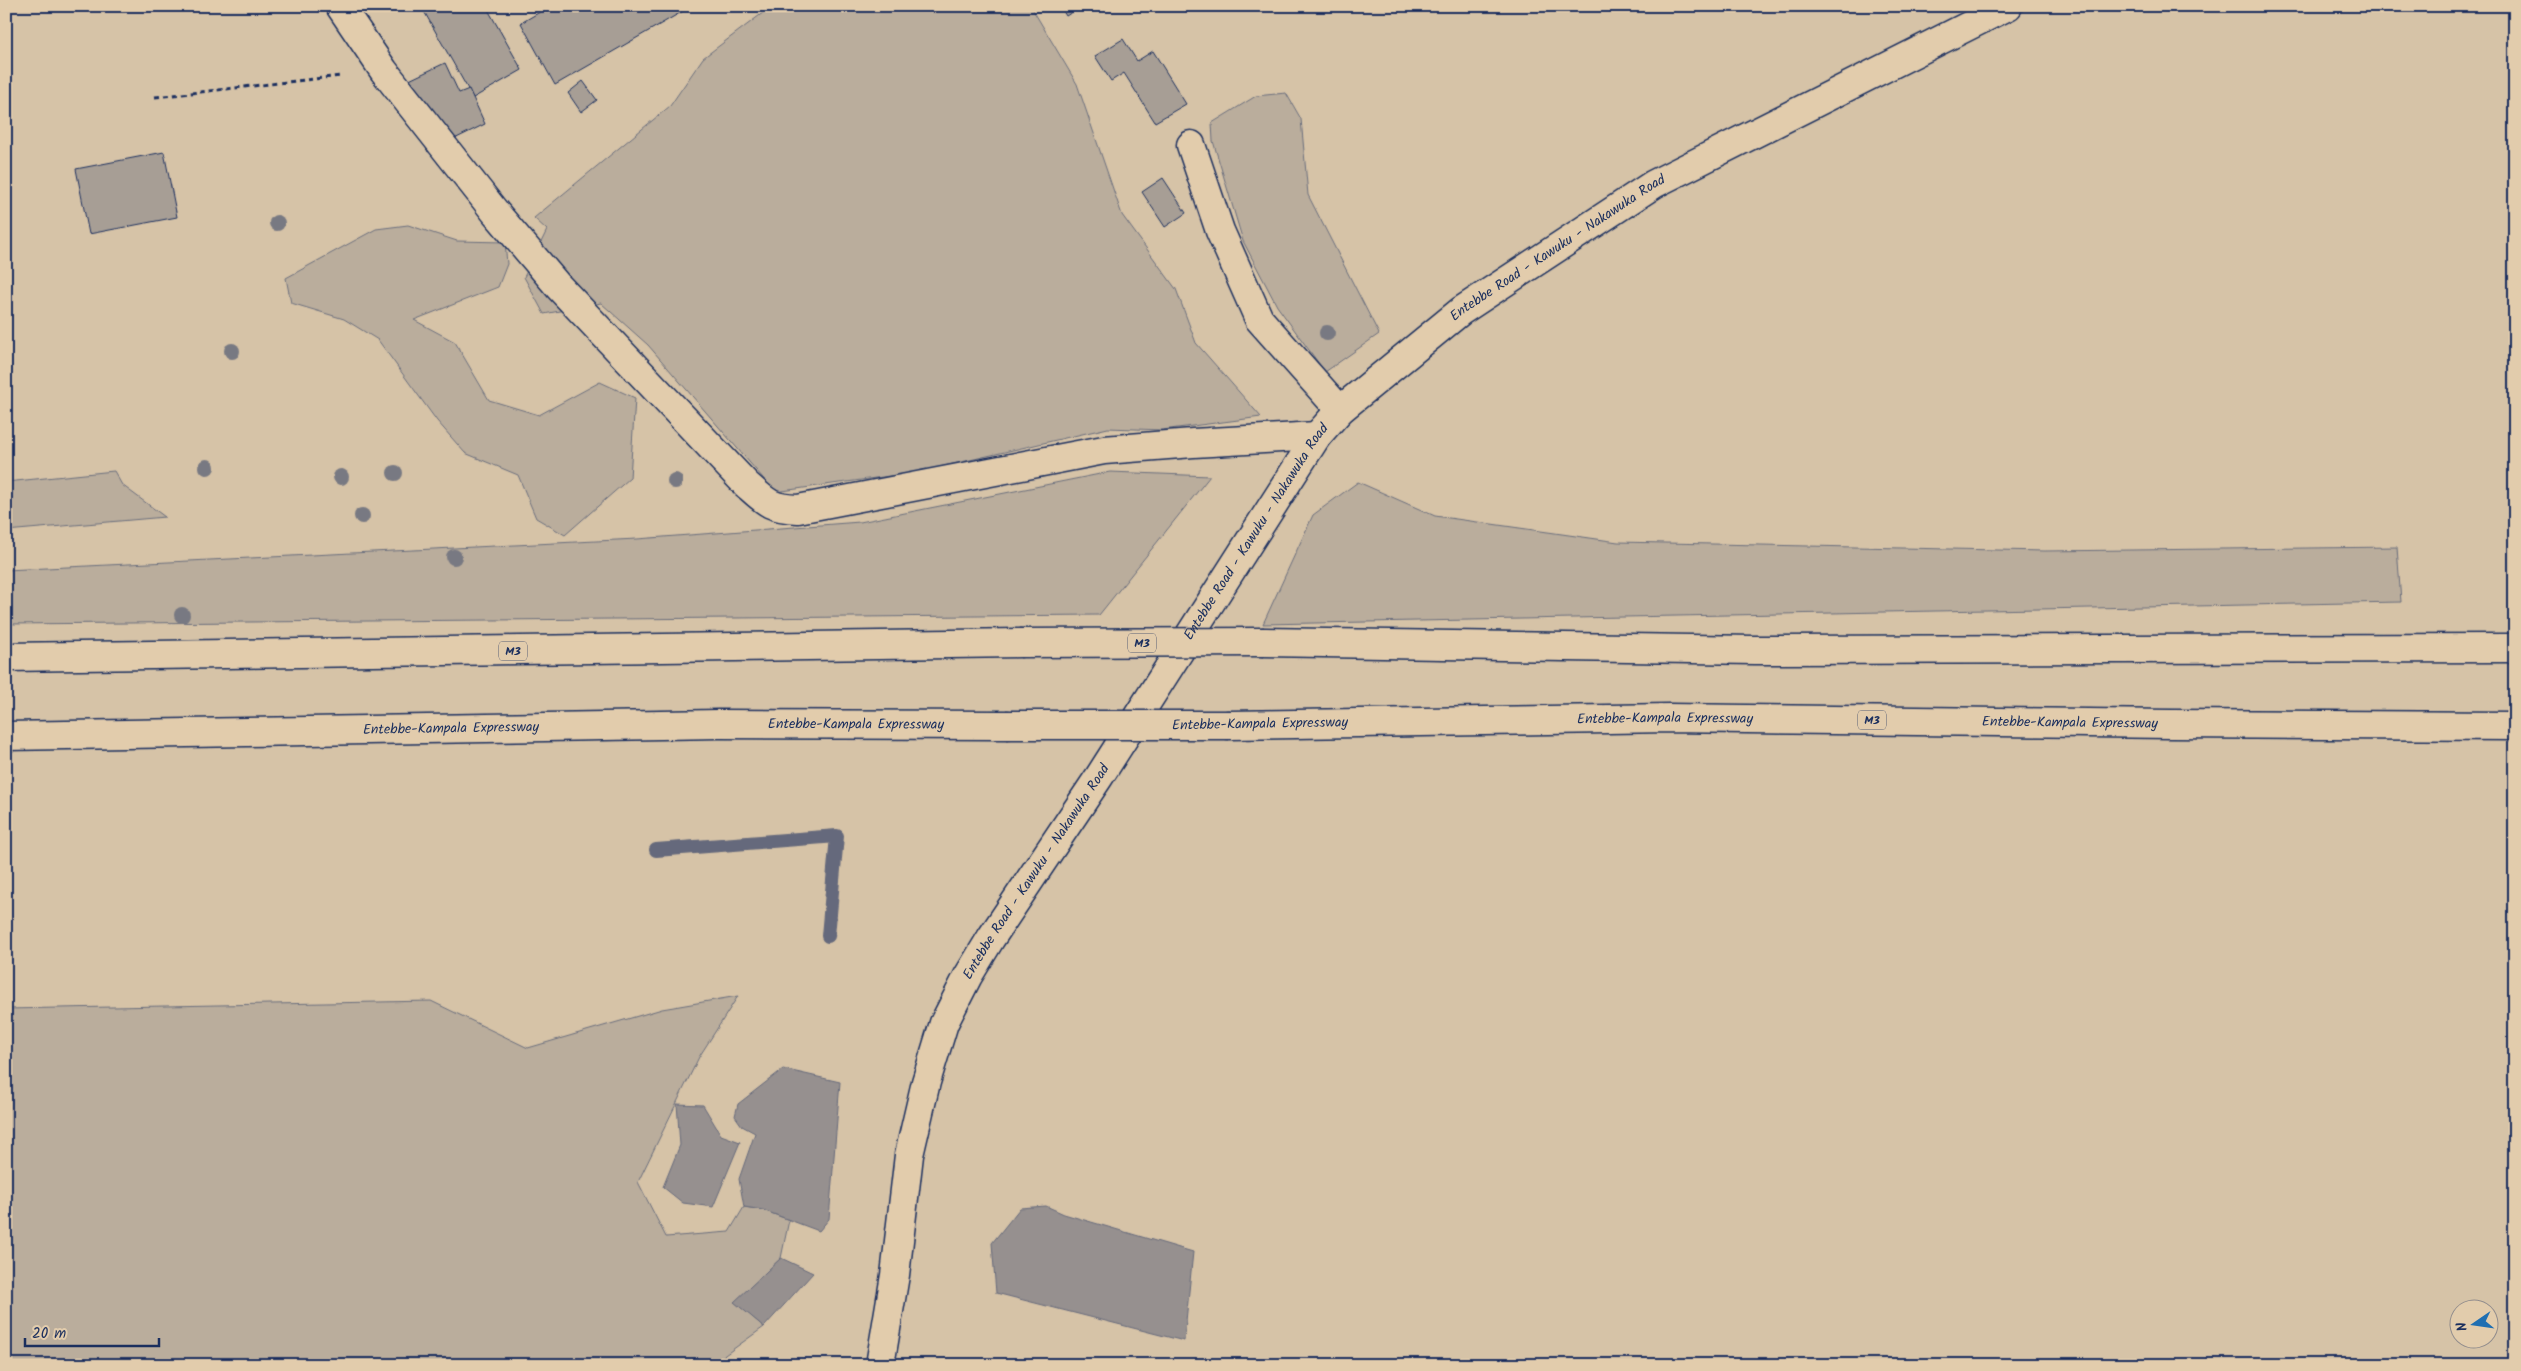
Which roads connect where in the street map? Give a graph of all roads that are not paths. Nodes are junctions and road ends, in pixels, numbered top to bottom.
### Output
1 (340, 6) edge
2 (2008, 6) edge
3 (1191, 145) dead end
4 (1340, 410) junction
5 (1317, 436) junction
6 (2515, 648) edge
7 (6, 657) edge
8 (2515, 726) edge
9 (6, 736) edge
10 (880, 1365) edge

1 - 5 main road
2 - 4 main road, Entebbe Road - Kawuku - Nakawuka Road
3 - 4 main road
4 - 5 main road, Entebbe Road - Kawuku - Nakawuka Road
5 - 10 main road, Entebbe Road - Kawuku - Nakawuka Road
6 - 7 main road, M3, bridge
8 - 9 main road, Entebbe-Kampala Expressway / M3, bridge

